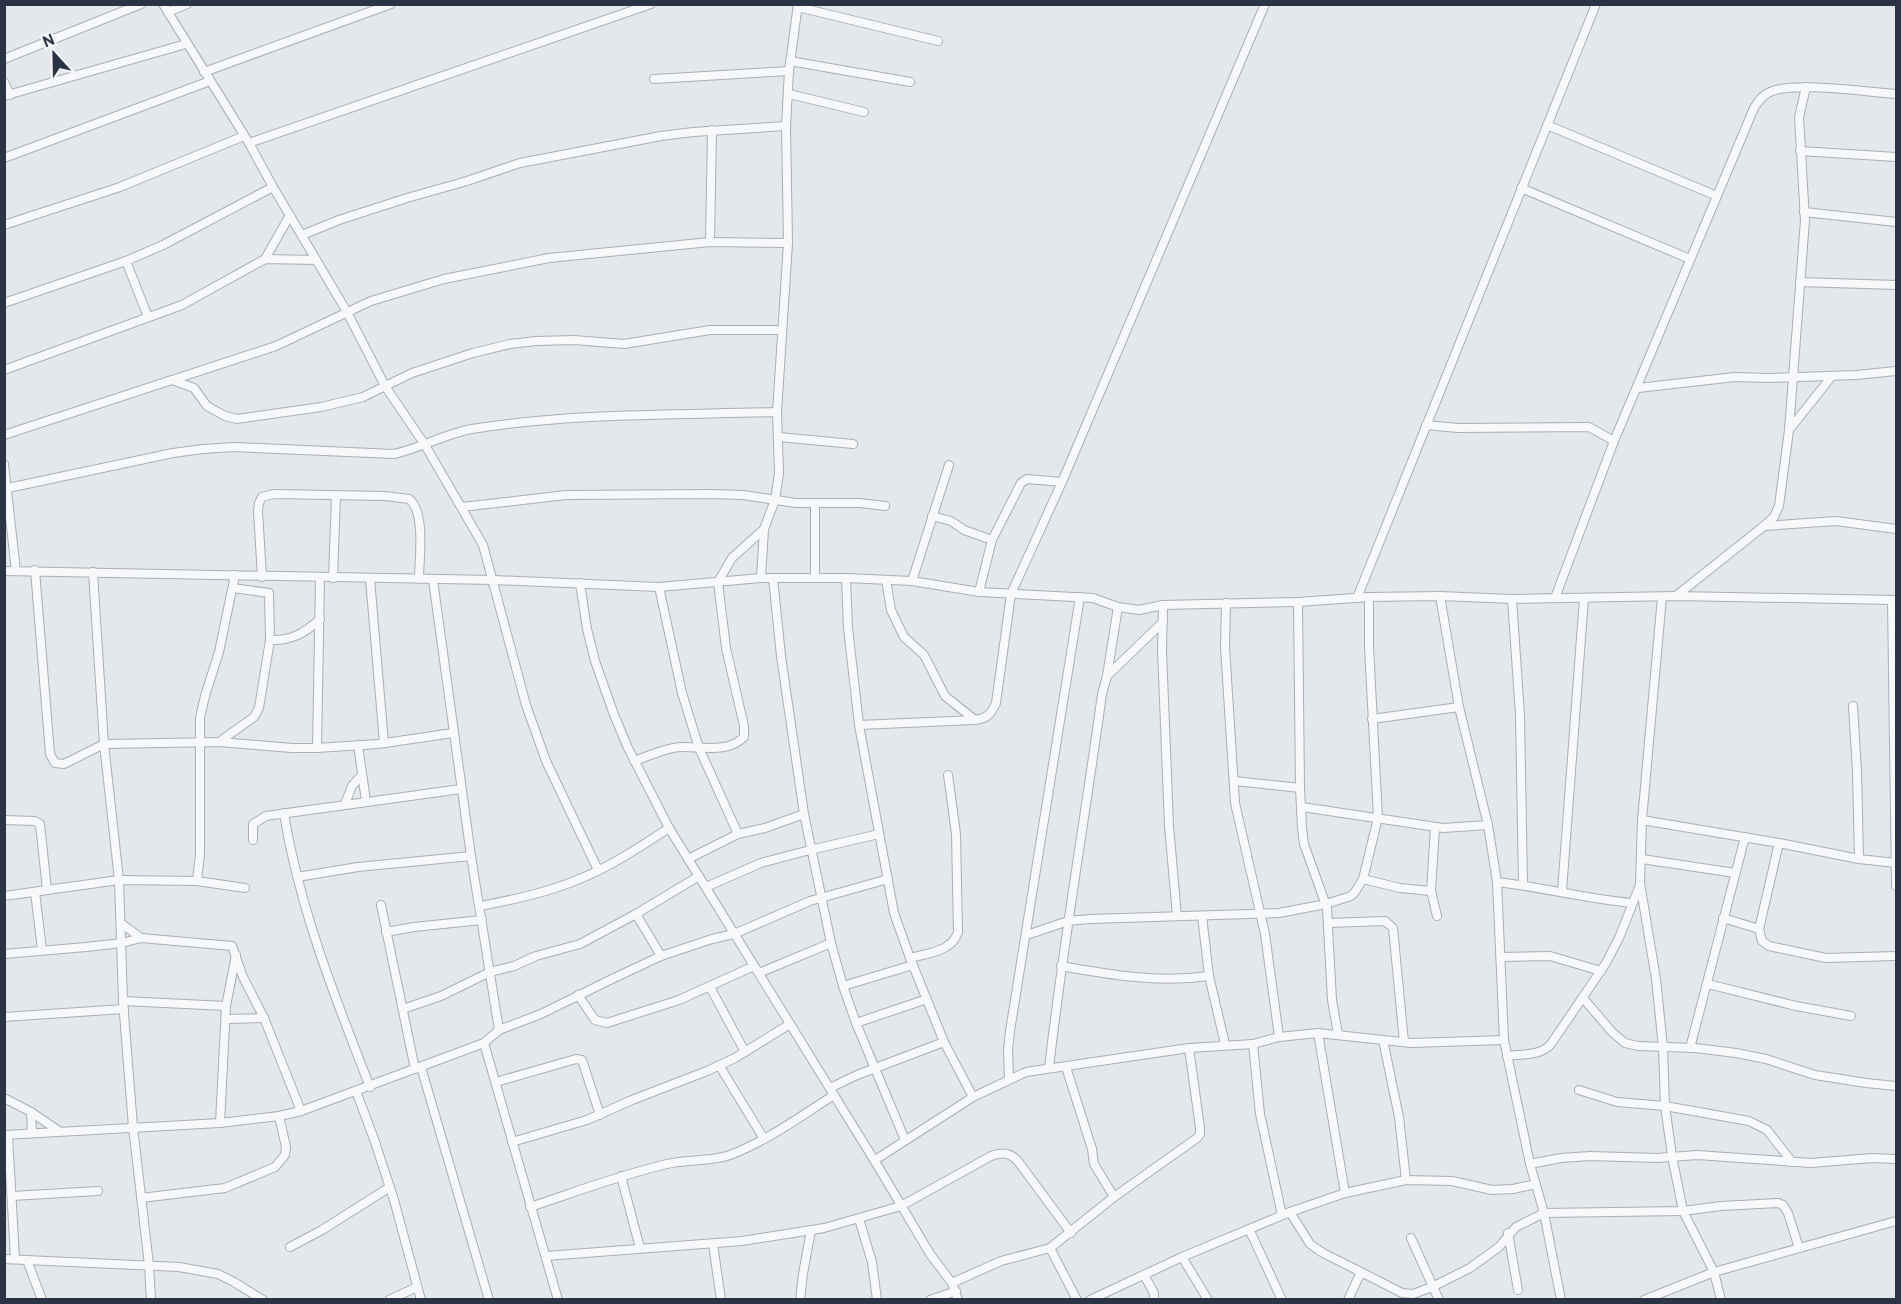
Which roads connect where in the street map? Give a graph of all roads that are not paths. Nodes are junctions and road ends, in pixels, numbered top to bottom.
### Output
1 (141, 4) edge
2 (187, 4) edge
3 (391, 4) edge
4 (651, 4) edge
5 (1265, 4) edge
6 (1596, 4) edge
7 (798, 6) edge
8 (165, 8) edge
9 (938, 41) dead end
10 (186, 44) junction
11 (4, 59) edge
12 (790, 61) junction
13 (789, 71) junction
14 (204, 72) junction
15 (654, 79) dead end
16 (210, 81) junction
17 (4, 82) edge
18 (910, 82) dead end
19 (1806, 87) junction
20 (789, 94) junction
21 (1896, 94) edge
22 (7, 96) edge
23 (864, 112) dead end
24 (1547, 124) junction
25 (786, 126) junction
26 (712, 130) junction
27 (247, 139) junction
28 (1800, 151) junction
29 (1896, 157) edge
30 (4, 158) edge
31 (273, 187) junction
32 (1521, 188) junction
33 (1717, 196) junction
34 (1804, 212) junction
35 (290, 215) junction
36 (1896, 222) edge
37 (4, 225) edge
38 (302, 235) junction
39 (710, 242) junction
40 (788, 243) junction
41 (265, 259) junction
42 (1690, 259) junction
43 (316, 260) junction
44 (126, 261) junction
45 (1800, 282) junction
46 (1896, 285) edge
47 (4, 303) edge
48 (347, 312) junction
49 (148, 317) junction
50 (782, 330) junction
51 (4, 370) edge
52 (1896, 371) edge
53 (1832, 376) junction
54 (1792, 377) junction
55 (170, 380) junction
56 (385, 386) junction
57 (1638, 388) junction
58 (777, 412) junction
59 (1426, 425) junction
60 (1789, 430) junction
61 (4, 435) edge
62 (779, 437) junction
63 (1614, 441) junction
64 (853, 444) dead end
65 (425, 445) junction
66 (4, 464) edge
67 (949, 465) dead end
68 (1062, 482) junction
69 (8, 488) junction
70 (336, 496) junction
71 (775, 500) junction
72 (815, 502) junction
73 (885, 506) dead end
74 (462, 507) junction
75 (932, 516) junction
76 (1764, 526) junction
77 (764, 529) junction
78 (1896, 529) edge
79 (992, 540) junction
80 (35, 570) junction
81 (4, 571) edge
82 (16, 571) junction
83 (93, 572) junction
84 (235, 575) junction
85 (262, 577) junction
86 (320, 578) junction
87 (333, 578) junction
88 (761, 578) junction
89 (773, 578) junction
90 (815, 578) junction
91 (846, 578) junction
92 (370, 579) junction
93 (419, 579) junction
94 (433, 580) junction
95 (494, 580) junction
96 (886, 580) junction
97 (912, 581) junction
98 (718, 582) junction
99 (580, 583) junction
100 (659, 587) junction
101 (233, 588) junction
102 (979, 592) junction
103 (1011, 594) junction
104 (1440, 596) junction
105 (1676, 596) junction
106 (1080, 597) junction
107 (1370, 597) junction
108 (1662, 597) junction
109 (1357, 598) junction
110 (1555, 598) junction
111 (1584, 598) junction
112 (1512, 599) junction
113 (1894, 600) edge
114 (1298, 602) junction
115 (1226, 603) junction
116 (1163, 605) junction
117 (1118, 607) junction
118 (320, 619) junction
119 (1163, 622) junction
120 (270, 640) junction
121 (1107, 676) junction
122 (1853, 706) dead end
123 (1459, 707) junction
124 (1372, 719) junction
125 (975, 720) junction
126 (859, 725) junction
127 (453, 733) junction
128 (219, 741) junction
129 (200, 742) junction
130 (384, 743) junction
131 (104, 744) junction
132 (358, 745) junction
133 (317, 748) junction
134 (699, 748) junction
135 (634, 760) junction
136 (948, 775) dead end
137 (361, 776) junction
138 (1235, 781) junction
139 (1300, 788) junction
140 (461, 789) junction
141 (366, 801) junction
142 (345, 804) junction
143 (1302, 807) junction
144 (284, 813) junction
145 (804, 814) junction
146 (1378, 818) junction
147 (4, 820) edge
148 (1642, 820) junction
149 (1488, 825) junction
150 (1435, 827) junction
151 (669, 828) junction
152 (738, 834) junction
153 (879, 834) junction
154 (1745, 837) junction
155 (253, 840) dead end
156 (1779, 843) junction
157 (810, 850) junction
158 (471, 856) junction
159 (688, 859) junction
160 (1642, 859) junction
161 (1859, 859) junction
162 (1896, 863) edge
163 (598, 870) junction
164 (1735, 873) junction
165 (699, 876) junction
166 (297, 877) junction
167 (888, 879) junction
168 (1363, 879) junction
169 (119, 880) junction
170 (197, 881) junction
171 (1497, 882) junction
172 (1640, 883) junction
173 (1522, 884) junction
174 (1896, 886) edge
175 (706, 887) junction
176 (245, 888) dead end
177 (47, 891) junction
178 (1431, 891) junction
179 (1562, 891) junction
180 (36, 892) junction
181 (4, 896) edge
182 (822, 897) junction
183 (1632, 903) junction
184 (1326, 904) junction
185 (381, 905) dead end
186 (480, 906) junction
187 (636, 914) junction
188 (1261, 914) junction
189 (1177, 916) junction
190 (1202, 916) junction
191 (1437, 916) dead end
192 (1723, 918) junction
193 (482, 920) junction
194 (1068, 921) junction
195 (1329, 923) junction
196 (122, 924) junction
197 (1759, 929) junction
198 (386, 932) junction
199 (734, 934) junction
200 (1027, 935) junction
201 (141, 938) junction
202 (122, 943) junction
203 (831, 943) junction
204 (42, 950) junction
205 (4, 954) edge
206 (236, 955) junction
207 (661, 956) junction
208 (1896, 956) edge
209 (1501, 957) junction
210 (911, 961) junction
211 (754, 966) junction
212 (1061, 966) junction
213 (1601, 971) junction
214 (490, 972) junction
215 (759, 973) junction
216 (1209, 976) junction
217 (1708, 984) junction
218 (843, 986) junction
219 (710, 987) junction
220 (578, 995) junction
221 (1584, 998) junction
222 (927, 999) junction
223 (123, 1005) junction
224 (226, 1006) junction
225 (403, 1009) junction
226 (1851, 1016) dead end
227 (4, 1017) edge
228 (264, 1018) junction
229 (226, 1019) junction
230 (856, 1023) junction
231 (790, 1024) junction
232 (499, 1030) junction
233 (1318, 1033) junction
234 (1338, 1034) junction
235 (1279, 1037) junction
236 (1504, 1040) junction
237 (1383, 1041) junction
238 (944, 1042) junction
239 (1404, 1042) junction
240 (484, 1043) junction
241 (1224, 1044) junction
242 (1253, 1044) junction
243 (1663, 1047) junction
244 (1189, 1048) junction
245 (1690, 1048) junction
246 (745, 1052) junction
247 (1507, 1056) junction
248 (719, 1065) junction
249 (1066, 1067) junction
250 (418, 1068) junction
251 (1049, 1068) junction
252 (874, 1069) junction
253 (1009, 1078) junction
254 (496, 1082) junction
255 (1896, 1086) edge
256 (370, 1087) junction
257 (1579, 1090) dead end
258 (356, 1091) junction
259 (832, 1091) junction
260 (973, 1097) junction
261 (4, 1098) edge
262 (1665, 1106) junction
263 (301, 1111) junction
264 (31, 1112) junction
265 (600, 1115) junction
266 (279, 1116) junction
267 (220, 1123) junction
268 (133, 1127) junction
269 (59, 1131) junction
270 (32, 1133) junction
271 (6, 1135) edge
272 (764, 1139) junction
273 (905, 1140) junction
274 (512, 1143) junction
275 (1672, 1156) junction
276 (1896, 1159) edge
277 (874, 1160) junction
278 (1792, 1162) junction
279 (1530, 1164) junction
280 (621, 1176) junction
281 (1406, 1180) junction
282 (1536, 1184) junction
283 (390, 1187) junction
284 (98, 1191) dead end
285 (1345, 1193) junction
286 (12, 1196) junction
287 (1114, 1197) junction
288 (141, 1198) junction
289 (901, 1206) junction
290 (530, 1207) junction
291 (1683, 1211) junction
292 (1286, 1213) junction
293 (1544, 1213) junction
294 (859, 1219) junction
295 (1896, 1221) edge
296 (1249, 1229) junction
297 (811, 1230) junction
298 (1071, 1233) junction
299 (1508, 1233) junction
300 (1411, 1238) dead end
301 (713, 1244) junction
302 (290, 1247) dead end
303 (640, 1248) junction
304 (1050, 1248) junction
305 (1798, 1248) junction
306 (546, 1256) junction
307 (1182, 1257) junction
308 (4, 1259) edge
309 (15, 1259) junction
310 (27, 1260) junction
311 (150, 1265) junction
312 (1361, 1272) junction
313 (1714, 1272) junction
314 (1144, 1275) junction
315 (952, 1283) junction
316 (417, 1287) junction
317 (1432, 1287) junction
318 (1518, 1290) dead end
319 (957, 1295) edge
320 (249, 1296) edge
321 (42, 1299) edge
322 (151, 1299) edge
323 (262, 1299) edge
324 (389, 1299) edge
325 (421, 1299) edge
326 (489, 1299) edge
327 (558, 1299) edge
328 (721, 1299) edge
329 (800, 1299) edge
330 (877, 1299) edge
331 (930, 1299) edge
332 (1077, 1299) edge
333 (1092, 1299) edge
334 (1154, 1299) edge
335 (1208, 1299) edge
336 (1281, 1299) edge
337 (1348, 1299) edge
338 (1438, 1299) edge
339 (1561, 1299) edge
340 (1644, 1299) edge
341 (1721, 1299) edge

1 - 11 street
2 - 8 street
3 - 14 street
4 - 27 street
5 - 68 street
6 - 24 street
7 - 9 street
7 - 12 street
8 - 10 street
10 - 14 street
10 - 22 street
12 - 13 street
12 - 18 street
13 - 15 street
13 - 20 street
14 - 16 street
16 - 27 street
16 - 30 street
17 - 22 street
19 - 21 street
19 - 28 street
19 - 33 street
20 - 23 street
20 - 25 street
24 - 32 street
24 - 33 street
25 - 26 street
25 - 40 street
26 - 38 street
26 - 39 street
27 - 31 street
27 - 37 street
28 - 29 street
28 - 34 street
31 - 35 street
31 - 44 street
32 - 42 street
32 - 59 street
33 - 42 street
34 - 36 street
34 - 45 street
35 - 38 street
35 - 41 street
38 - 43 street
39 - 40 street
39 - 48 street
40 - 50 street
41 - 43 street
41 - 49 street
42 - 57 street
43 - 48 street
44 - 47 street
44 - 49 street
45 - 46 street
45 - 54 street
48 - 55 street
48 - 56 street
49 - 51 street
50 - 56 street
50 - 58 street
52 - 53 street
53 - 54 street
53 - 60 street
54 - 57 street
54 - 60 street
55 - 56 street
55 - 61 street
56 - 65 street
57 - 63 street
58 - 62 street
58 - 65 street
59 - 63 street
59 - 109 street
60 - 76 street
62 - 64 street
62 - 71 street
63 - 110 street
65 - 69 street
65 - 74 street
66 - 69 street
67 - 75 street
68 - 79 street
68 - 103 street
69 - 82 street
70 - 85 street
70 - 87 street
70 - 93 street
71 - 72 street
71 - 74 street
71 - 77 street
72 - 73 street
72 - 90 street
74 - 95 street
75 - 79 street
75 - 97 street
76 - 78 street
76 - 105 street
77 - 88 street
77 - 98 street
79 - 102 street
80 - 82 street
80 - 83 street
80 - 131 street
81 - 82 street
83 - 84 street
83 - 131 street
84 - 85 street
84 - 101 street
85 - 86 street
86 - 87 street
86 - 118 street
87 - 92 street
88 - 89 street
88 - 98 street
89 - 90 street
89 - 145 street
90 - 91 street
91 - 96 street
91 - 126 street
92 - 93 street
92 - 130 street
93 - 94 street
94 - 95 street
94 - 127 street
95 - 99 street
95 - 163 street
96 - 97 street
96 - 125 street
97 - 102 street
98 - 100 street
98 - 134 street
99 - 100 street
99 - 135 street
100 - 134 street
101 - 120 street
101 - 129 street
102 - 103 street
103 - 106 street
103 - 125 street
104 - 107 street
104 - 112 street
104 - 123 street
105 - 108 street
105 - 113 street
106 - 117 street
106 - 200 street
107 - 109 street
107 - 124 street
108 - 111 street
108 - 148 street
109 - 114 street
110 - 111 street
110 - 112 street
111 - 179 street
112 - 173 street
113 - 162 street
114 - 115 street
114 - 139 street
115 - 116 street
115 - 138 street
116 - 117 street
116 - 119 street
117 - 121 street
118 - 120 street
118 - 133 street
119 - 121 street
119 - 189 street
120 - 128 street
121 - 194 street
122 - 161 street
123 - 124 street
123 - 149 street
124 - 146 street
125 - 126 street
126 - 153 street
127 - 130 street
127 - 140 street
128 - 129 street
128 - 133 street
129 - 131 street
129 - 170 street
130 - 132 street
131 - 169 street
132 - 133 street
132 - 137 street
134 - 135 street
134 - 152 street
135 - 151 street
136 - 210 street
137 - 141 street
137 - 142 street
138 - 139 street
138 - 188 street
139 - 143 street
140 - 141 street
140 - 158 street
141 - 142 street
142 - 144 street
143 - 146 street
143 - 184 street
144 - 155 street
144 - 166 street
145 - 152 street
145 - 157 street
146 - 150 street
146 - 168 street
147 - 177 street
148 - 154 street
148 - 160 street
149 - 150 street
149 - 171 street
150 - 178 street
151 - 159 street
151 - 163 street
152 - 159 street
153 - 157 street
153 - 167 street
154 - 156 street
154 - 164 street
156 - 161 street
156 - 197 street
157 - 175 street
157 - 182 street
158 - 166 street
158 - 186 street
159 - 165 street
160 - 164 street
160 - 172 street
161 - 162 street
162 - 174 street
163 - 186 street
164 - 192 street
165 - 175 street
165 - 187 street
166 - 256 street
167 - 182 street
167 - 210 street
168 - 178 street
168 - 184 street
169 - 170 street
169 - 177 street
169 - 196 street
170 - 176 street
171 - 173 street
171 - 209 street
172 - 183 street
172 - 243 street
173 - 179 street
175 - 199 street
177 - 180 street
178 - 191 street
179 - 183 street
180 - 181 street
180 - 204 street
182 - 199 street
182 - 203 street
183 - 213 street
184 - 188 street
184 - 195 street
185 - 198 street
186 - 193 street
187 - 207 street
187 - 214 street
188 - 190 street
188 - 235 street
189 - 190 street
189 - 194 street
190 - 216 street
192 - 197 street
192 - 217 street
193 - 198 street
193 - 214 street
194 - 200 street
194 - 212 street
195 - 234 street
195 - 239 street
196 - 201 street
196 - 202 street
197 - 208 street
198 - 225 street
199 - 207 street
199 - 211 street
200 - 253 street
201 - 202 street
201 - 206 street
202 - 204 street
202 - 223 street
203 - 215 street
203 - 218 street
204 - 205 street
206 - 224 street
206 - 228 street
207 - 220 street
209 - 213 street
209 - 236 street
210 - 218 street
210 - 222 street
211 - 215 street
211 - 219 street
212 - 216 street
212 - 251 street
213 - 221 street
214 - 225 street
214 - 232 street
215 - 231 street
216 - 241 street
217 - 226 street
217 - 245 street
218 - 230 street
219 - 220 street
219 - 246 street
220 - 232 street
221 - 243 street
221 - 247 street
222 - 230 street
222 - 238 street
223 - 224 street
223 - 227 street
223 - 268 street
224 - 229 street
225 - 250 street
228 - 229 street
228 - 263 street
229 - 267 street
230 - 252 street
231 - 246 street
231 - 259 street
232 - 240 street
233 - 234 street
233 - 235 street
233 - 285 street
234 - 237 street
235 - 242 street
236 - 239 street
236 - 247 street
237 - 239 street
237 - 281 street
238 - 252 street
238 - 260 street
240 - 250 street
240 - 254 street
241 - 242 street
241 - 244 street
242 - 292 street
243 - 245 street
243 - 262 street
244 - 249 street
244 - 287 street
245 - 255 street
246 - 248 street
247 - 279 street
248 - 265 street
248 - 272 street
249 - 251 street
249 - 287 street
250 - 256 street
250 - 326 street
251 - 253 street
252 - 259 street
252 - 273 street
253 - 260 street
254 - 265 street
254 - 274 street
256 - 258 street
257 - 262 street
258 - 263 street
258 - 283 street
259 - 272 street
259 - 277 street
260 - 273 street
261 - 264 street
262 - 275 street
262 - 278 street
263 - 266 street
264 - 269 street
264 - 270 street
265 - 274 street
266 - 267 street
266 - 288 street
267 - 268 street
268 - 269 street
268 - 288 street
269 - 270 street
270 - 271 street
271 - 286 street
272 - 280 street
273 - 277 street
274 - 290 street
275 - 278 street
275 - 279 street
275 - 291 street
276 - 278 street
277 - 289 street
279 - 282 street
280 - 290 street
280 - 303 street
281 - 282 street
281 - 285 street
282 - 293 street
283 - 302 street
283 - 316 street
284 - 286 street
285 - 292 street
286 - 309 street
287 - 298 street
288 - 311 street
289 - 294 street
289 - 298 street
289 - 315 street
290 - 306 street
291 - 293 street
291 - 305 street
291 - 313 street
292 - 296 street
292 - 312 street
293 - 299 street
293 - 339 street
294 - 297 street
294 - 330 street
295 - 305 street
296 - 307 street
296 - 336 street
297 - 301 street
297 - 329 street
298 - 304 street
299 - 317 street
299 - 318 street
300 - 317 street
301 - 303 street
301 - 328 street
303 - 306 street
304 - 315 street
304 - 332 street
305 - 313 street
306 - 327 street
307 - 314 street
307 - 335 street
308 - 309 street
309 - 310 street
310 - 311 street
310 - 321 street
311 - 320 street
311 - 322 street
312 - 317 street
312 - 337 street
313 - 340 street
313 - 341 street
314 - 333 street
314 - 334 street
315 - 319 street
316 - 324 street
316 - 325 street
317 - 338 street
319 - 331 street
320 - 323 street

